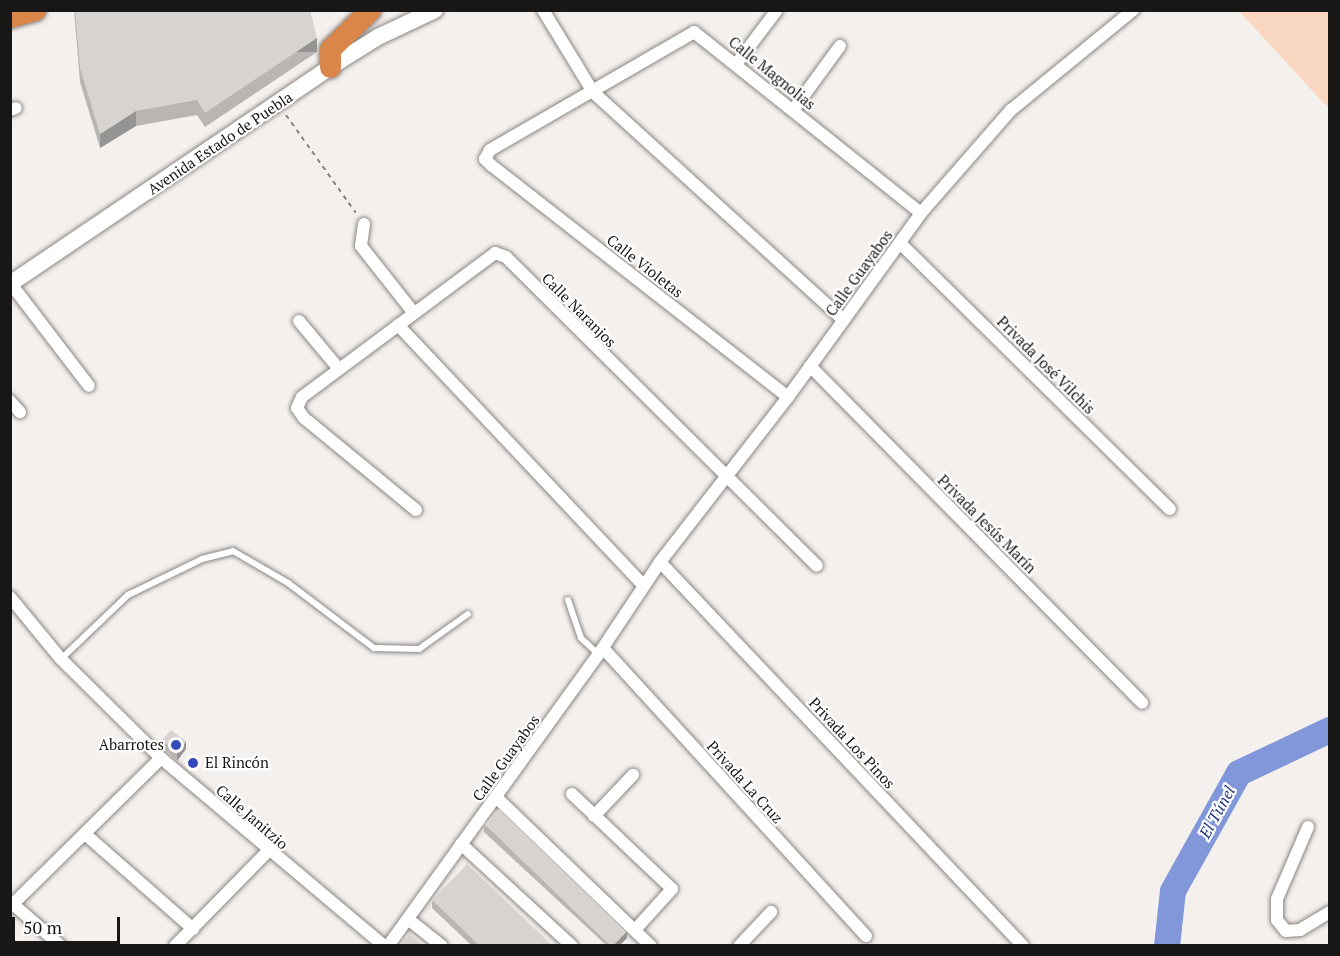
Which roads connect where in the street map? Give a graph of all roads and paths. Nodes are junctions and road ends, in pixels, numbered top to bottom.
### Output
1 (35, 10) edge
2 (370, 10) edge
3 (435, 10) edge
4 (543, 10) edge
5 (777, 10) edge
6 (1133, 10) edge
7 (10, 17) edge
8 (840, 46) dead end
9 (736, 63) junction
10 (330, 67) junction
11 (593, 92) junction
12 (278, 103) junction
13 (794, 110) junction
14 (921, 213) junction
15 (364, 224) joint
16 (900, 243) junction
17 (11, 284) edge
18 (414, 313) junction
19 (844, 320) junction
20 (299, 321) dead end
21 (399, 325) junction
22 (810, 366) junction
23 (339, 369) junction
24 (88, 386) dead end
25 (788, 396) junction
26 (10, 401) edge
27 (20, 412) dead end
28 (724, 477) junction
29 (1170, 509) dead end
30 (416, 510) dead end
31 (660, 562) junction
32 (817, 566) dead end
33 (643, 585) junction
34 (10, 597) edge
35 (568, 600) dead end
36 (468, 615) dead end
37 (600, 651) junction
38 (61, 659) junction
39 (1142, 703) dead end
40 (161, 758) junction
41 (633, 775) dead end
42 (572, 794) dead end
43 (496, 797) junction
44 (594, 816) junction
45 (1308, 827) dead end
46 (85, 834) junction
47 (462, 844) junction
48 (268, 851) junction
49 (12, 906) edge
50 (771, 912) dead end
51 (1329, 912) edge
52 (408, 919) junction
53 (193, 929) junction
54 (635, 930) junction
55 (866, 936) dead end
56 (61, 945) edge
57 (175, 945) edge
58 (386, 945) edge
59 (442, 945) edge
60 (572, 945) edge
61 (651, 945) edge
62 (739, 945) edge
63 (1023, 945) edge

1 - 7 highway
2 - 10 highway
3 - 10 street, Avenida Estado de Puebla
4 - 11 street
5 - 9 street
6 - 14 street, Calle Guayabos
8 - 13 street
9 - 11 street, Calle Magnolias
9 - 13 street, Calle Magnolias
10 - 12 street, Avenida Estado de Puebla
11 - 19 street
11 - 25 street, Calle Violetas
12 - 15 path
12 - 17 street, Avenida Estado de Puebla
13 - 14 street, Calle Magnolias
14 - 16 street, Calle Guayabos
15 - 18 street
16 - 19 street, Calle Guayabos
16 - 29 street, Privada José Vilchis
17 - 24 street
18 - 21 street, Calle Naranjos
18 - 28 street, Calle Naranjos
19 - 22 street, Calle Guayabos
20 - 23 street
21 - 23 street, Calle Naranjos
21 - 33 street
22 - 25 street, Calle Guayabos
22 - 39 street, Privada Jesús Marín
23 - 30 street, Calle Naranjos
25 - 28 street, Calle Guayabos
26 - 27 street
28 - 31 street, Calle Guayabos
28 - 32 street
31 - 33 street, Calle Guayabos
31 - 63 street, Privada Los Pinos
33 - 37 street, Calle Guayabos
34 - 38 street, Calle Janitzio
35 - 37 lane
36 - 38 lane
37 - 43 street, Calle Guayabos
37 - 55 street, Privada La Cruz
38 - 40 street, Calle Janitzio
40 - 46 street
40 - 48 street, Calle Janitzio
41 - 44 street
42 - 44 street
43 - 47 street, Calle Guayabos
43 - 54 street
44 - 54 street
45 - 51 street
46 - 49 street
46 - 53 street
47 - 52 street, Calle Guayabos
47 - 60 street
48 - 53 street
48 - 58 street, Calle Janitzio
49 - 56 street
50 - 62 street
52 - 58 street, Calle Guayabos
52 - 59 street
53 - 57 street
54 - 61 street

